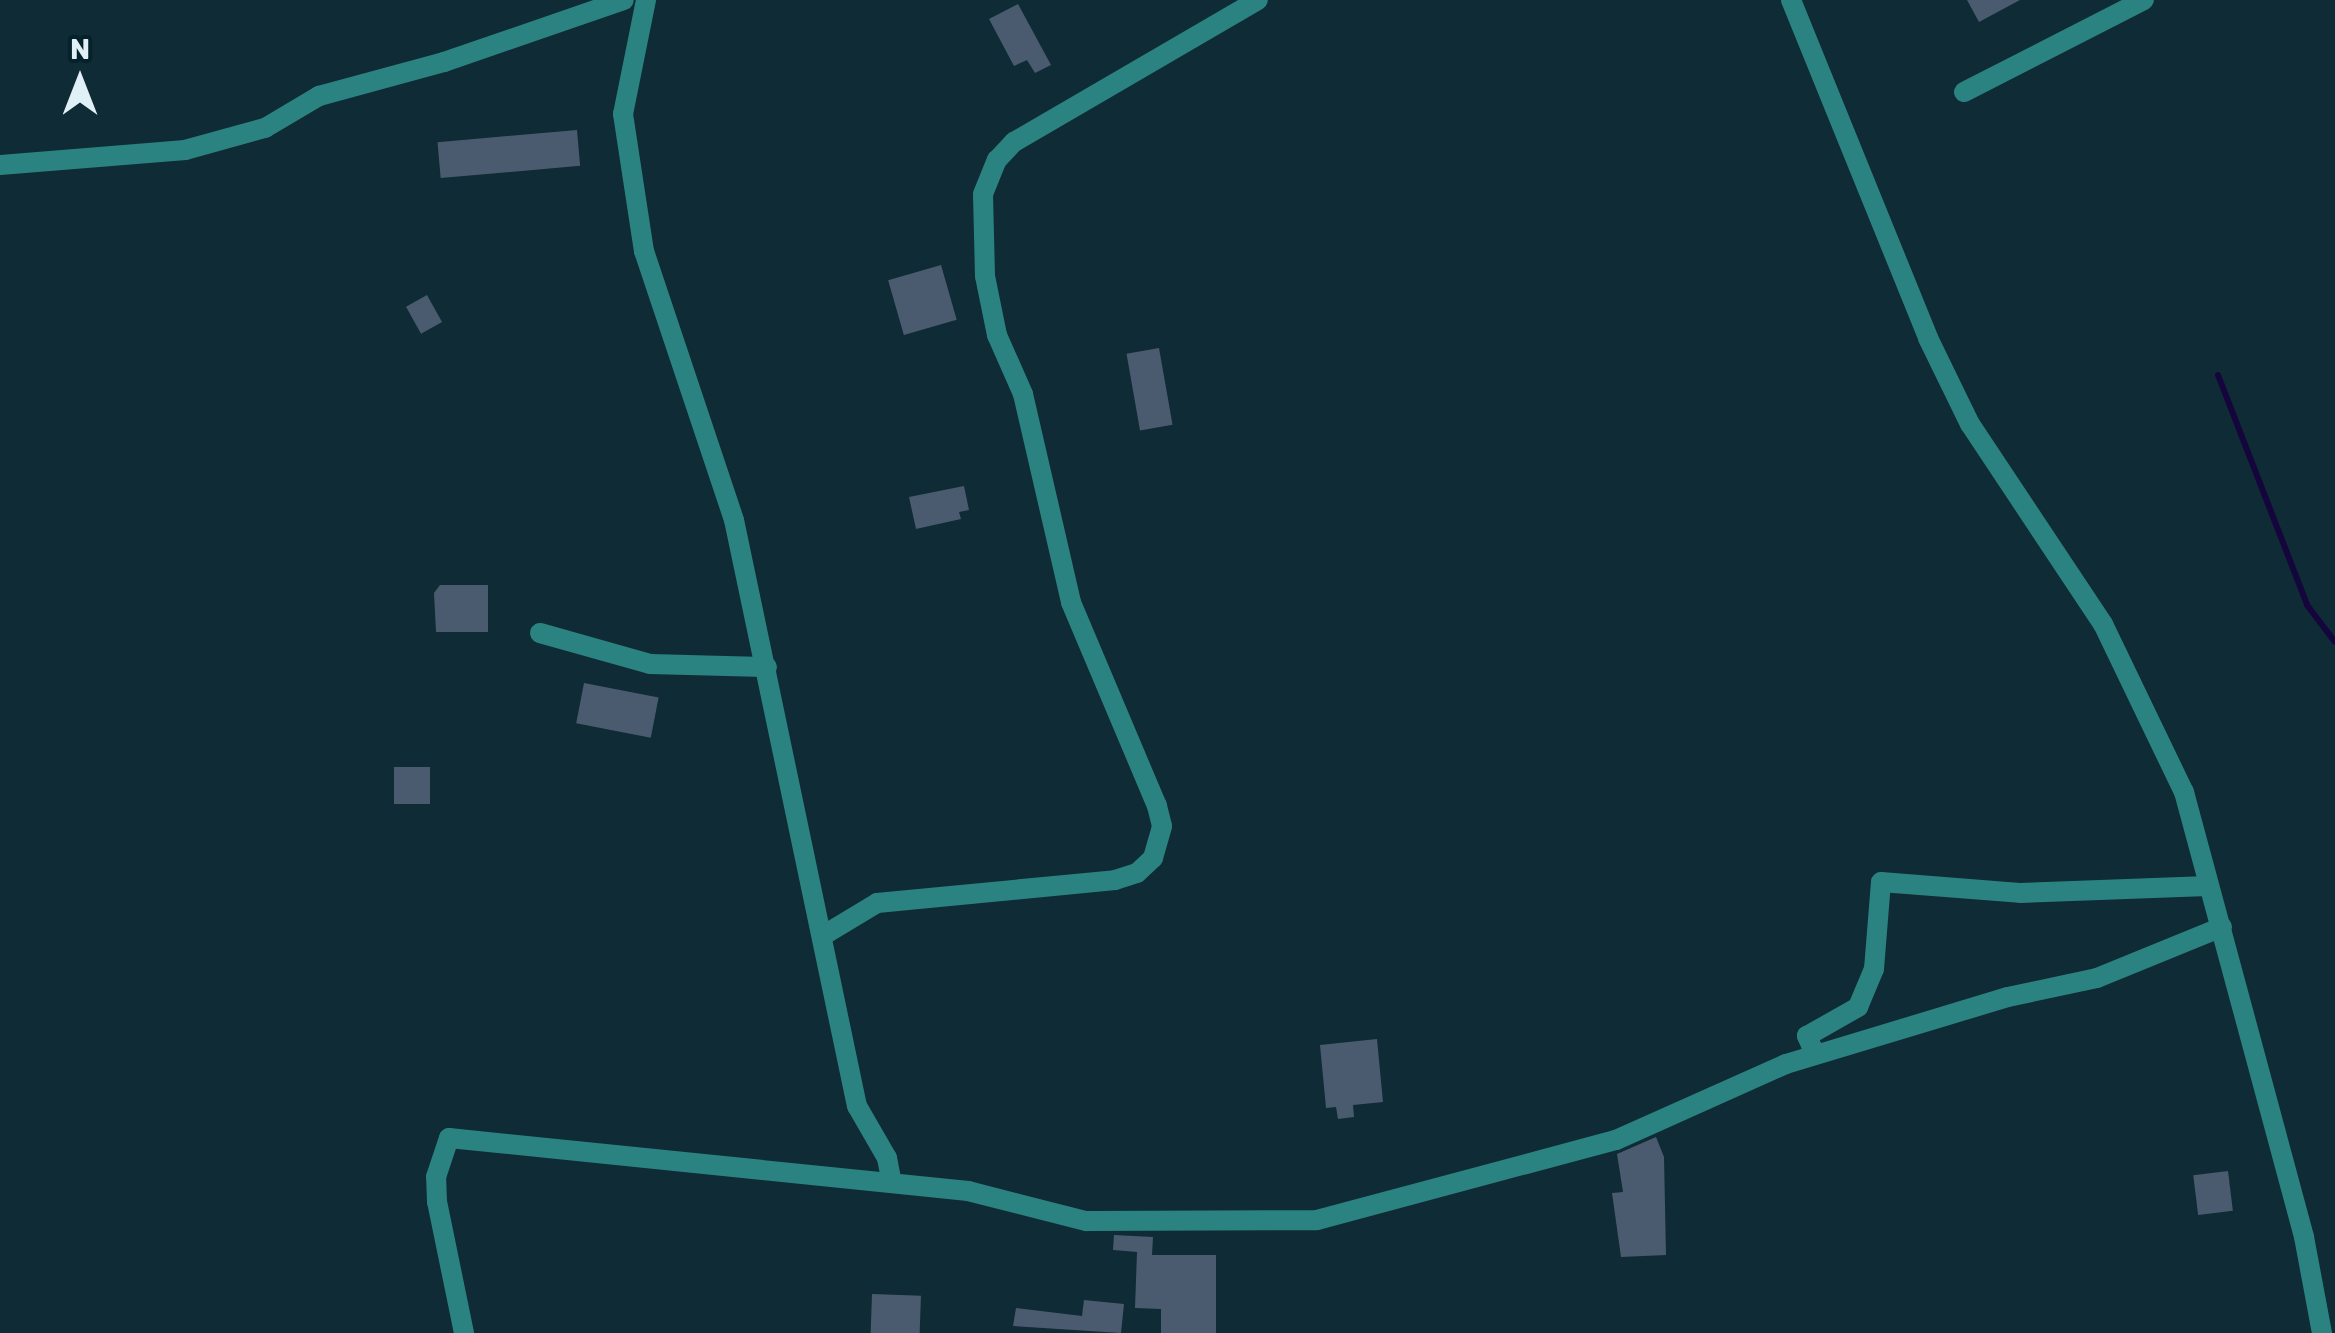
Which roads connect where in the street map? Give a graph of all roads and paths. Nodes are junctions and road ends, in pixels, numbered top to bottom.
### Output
1 (624, 0) edge
2 (646, 0) edge
3 (1258, 0) edge
4 (1792, 0) edge
5 (2144, 0) edge
6 (1964, 92) dead end
7 (0, 165) edge
8 (540, 633) dead end
9 (767, 667) junction
10 (2208, 886) junction
11 (2222, 928) junction
12 (824, 936) junction
13 (1816, 1054) junction
14 (892, 1183) junction
15 (464, 1333) edge
16 (2322, 1333) edge

1 - 7 street
2 - 9 street
3 - 12 street
4 - 10 street
5 - 6 street
8 - 9 street
9 - 12 street
10 - 11 street
10 - 13 street
11 - 13 street
11 - 16 street
12 - 14 street
13 - 14 street
14 - 15 street

